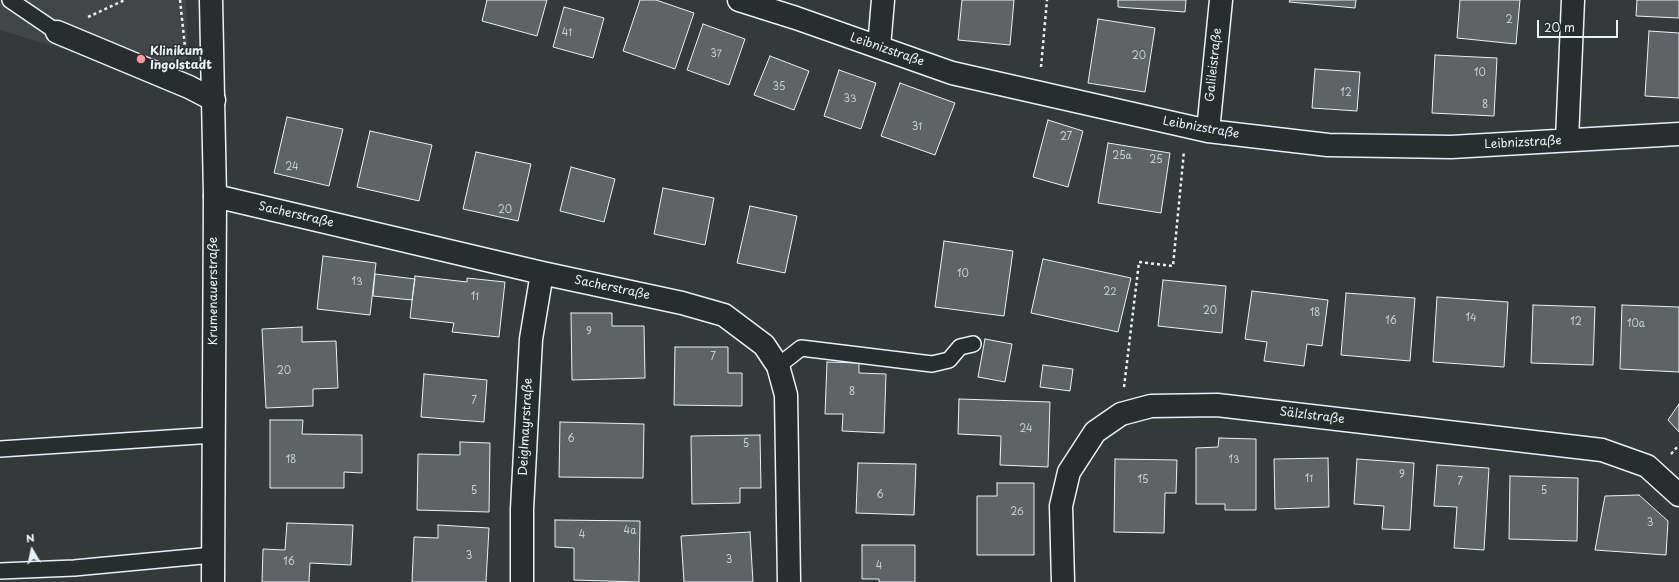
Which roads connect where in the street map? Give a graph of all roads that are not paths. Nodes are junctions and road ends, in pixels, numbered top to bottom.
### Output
1 (10, 0) edge
2 (211, 0) edge
3 (739, 0) edge
4 (883, 0) edge
5 (1221, 0) edge
6 (1573, 0) edge
7 (57, 32) joint
8 (879, 47) junction
9 (214, 100) junction
10 (1208, 131) junction
11 (1679, 134) edge
12 (1567, 140) junction
13 (215, 196) junction
14 (542, 273) junction
15 (973, 344) dead end
16 (778, 366) junction
17 (214, 435) junction
18 (0, 449) edge
19 (1679, 495) edge
20 (213, 555) junction
21 (0, 571) edge
22 (213, 582) edge
23 (522, 582) edge
24 (789, 582) edge
25 (1063, 582) edge

1 - 7 lane
2 - 9 street, Krumenauerstraße
3 - 8 street, Leibnizstraße
4 - 8 street
5 - 10 street, Galileistraße
6 - 12 street
7 - 9 street
8 - 10 street, Leibnizstraße
9 - 13 street, Krumenauerstraße
10 - 12 street, Leibnizstraße
11 - 12 street, Leibnizstraße
13 - 14 street, Sacherstraße
13 - 17 street, Krumenauerstraße
14 - 16 street, Sacherstraße
14 - 23 street, Deiglmayrstraße
15 - 16 lane
16 - 24 street, Sacherstraße
17 - 18 lane
17 - 20 street, Krumenauerstraße
19 - 25 street, Sälzlstraße
20 - 21 lane
20 - 22 street, Krumenauerstraße

